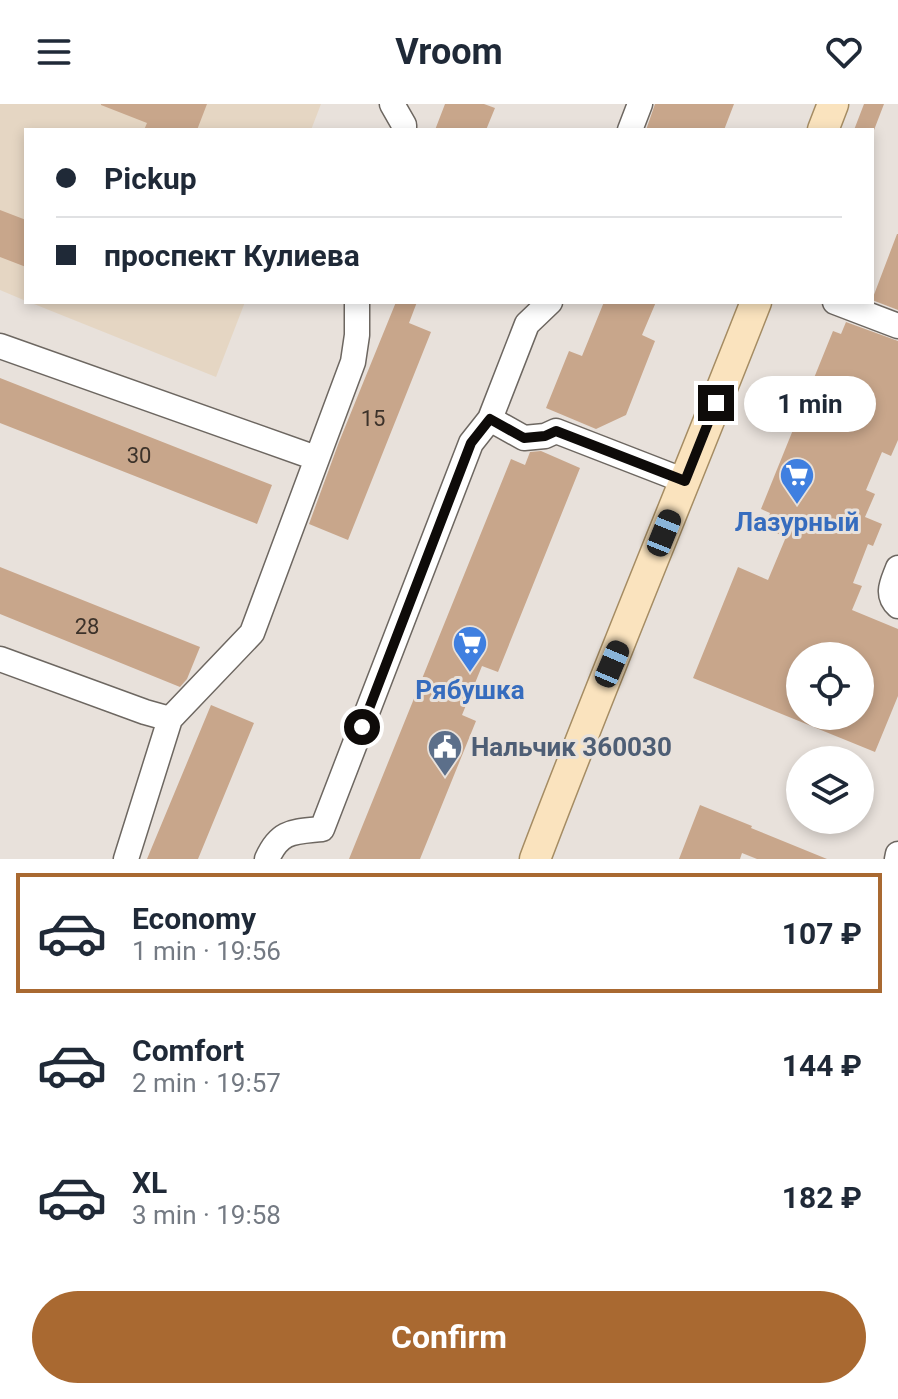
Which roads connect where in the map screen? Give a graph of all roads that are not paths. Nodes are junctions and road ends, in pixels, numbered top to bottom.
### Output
1 (392, 104) edge
2 (640, 104) edge
3 (833, 104) edge
4 (404, 128) edge
5 (631, 128) edge
6 (824, 128) edge
7 (357, 304) edge
8 (548, 304) edge
9 (755, 304) edge
10 (840, 304) edge
11 (898, 326) edge
12 (0, 346) edge
13 (490, 419) junction
14 (316, 458) junction
15 (685, 481) junction
16 (898, 568) edge
17 (898, 606) edge
18 (0, 659) edge
19 (170, 719) junction
20 (126, 859) edge
21 (267, 859) edge
22 (535, 859) edge

1 - 4 lane
2 - 5 lane
3 - 6 main road
7 - 14 lane
8 - 13 lane
9 - 15 main road
10 - 11 lane
12 - 14 lane
13 - 15 lane
13 - 21 lane
14 - 19 lane
15 - 22 main road
16 - 17 lane
18 - 19 lane
19 - 20 lane

